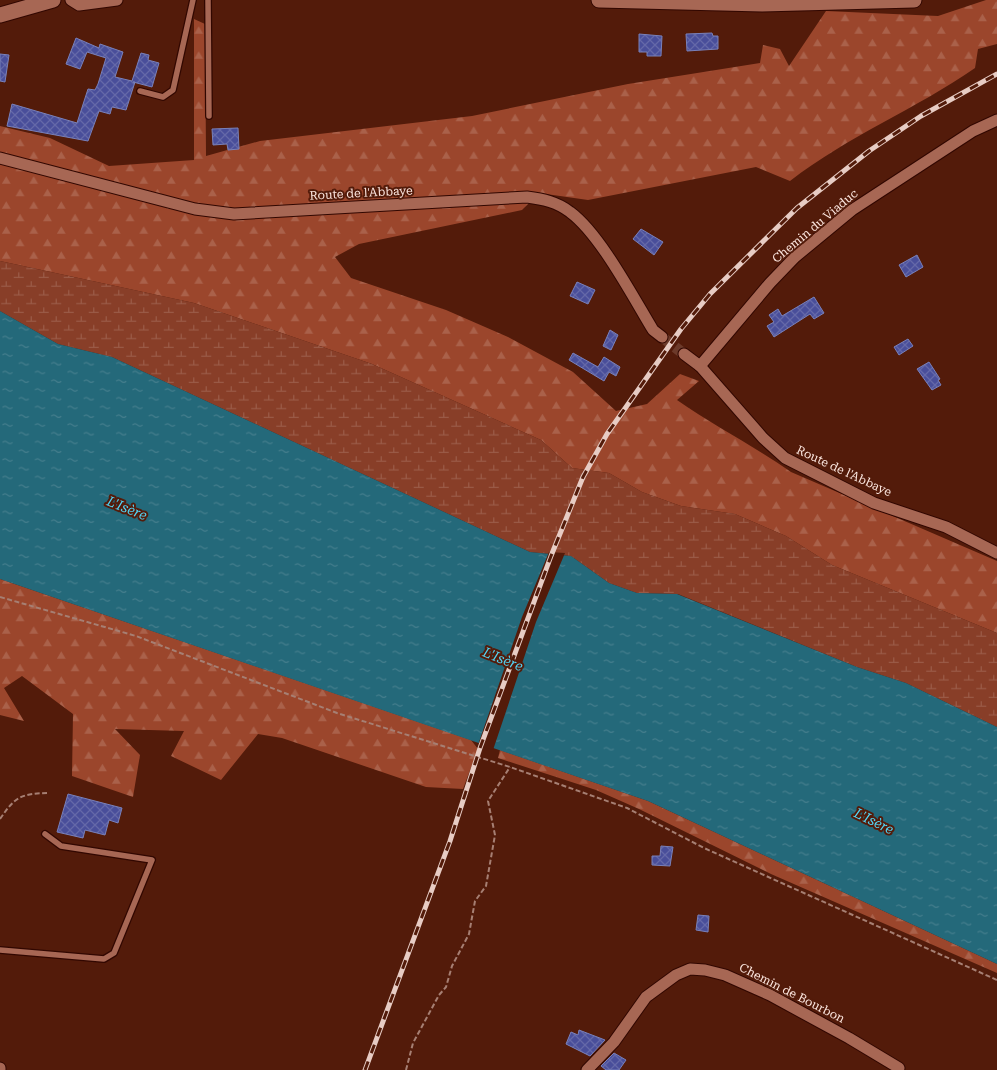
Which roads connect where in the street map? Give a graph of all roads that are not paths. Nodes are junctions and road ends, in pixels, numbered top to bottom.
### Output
1 (53, 0) edge
2 (71, 0) edge
3 (117, 0) edge
4 (193, 0) edge
5 (208, 0) edge
6 (599, 0) edge
7 (914, 0) edge
8 (0, 16) edge
9 (140, 91) dead end
10 (209, 116) dead end
11 (997, 120) edge
12 (0, 158) edge
13 (662, 337) tunnel mouth
14 (684, 354) tunnel mouth
15 (700, 366) junction
16 (997, 553) edge
17 (44, 834) dead end
18 (0, 950) edge
19 (900, 1068) dead end
20 (587, 1070) edge

1 - 8 street
2 - 3 street
4 - 9 lane
5 - 10 lane
6 - 7 street
11 - 15 street, Chemin du Viaduc
12 - 13 street, Route de l'Abbaye
14 - 15 street, Route de l'Abbaye
15 - 16 street, Route de l'Abbaye
17 - 18 lane
19 - 20 street, Chemin de Bourbon

